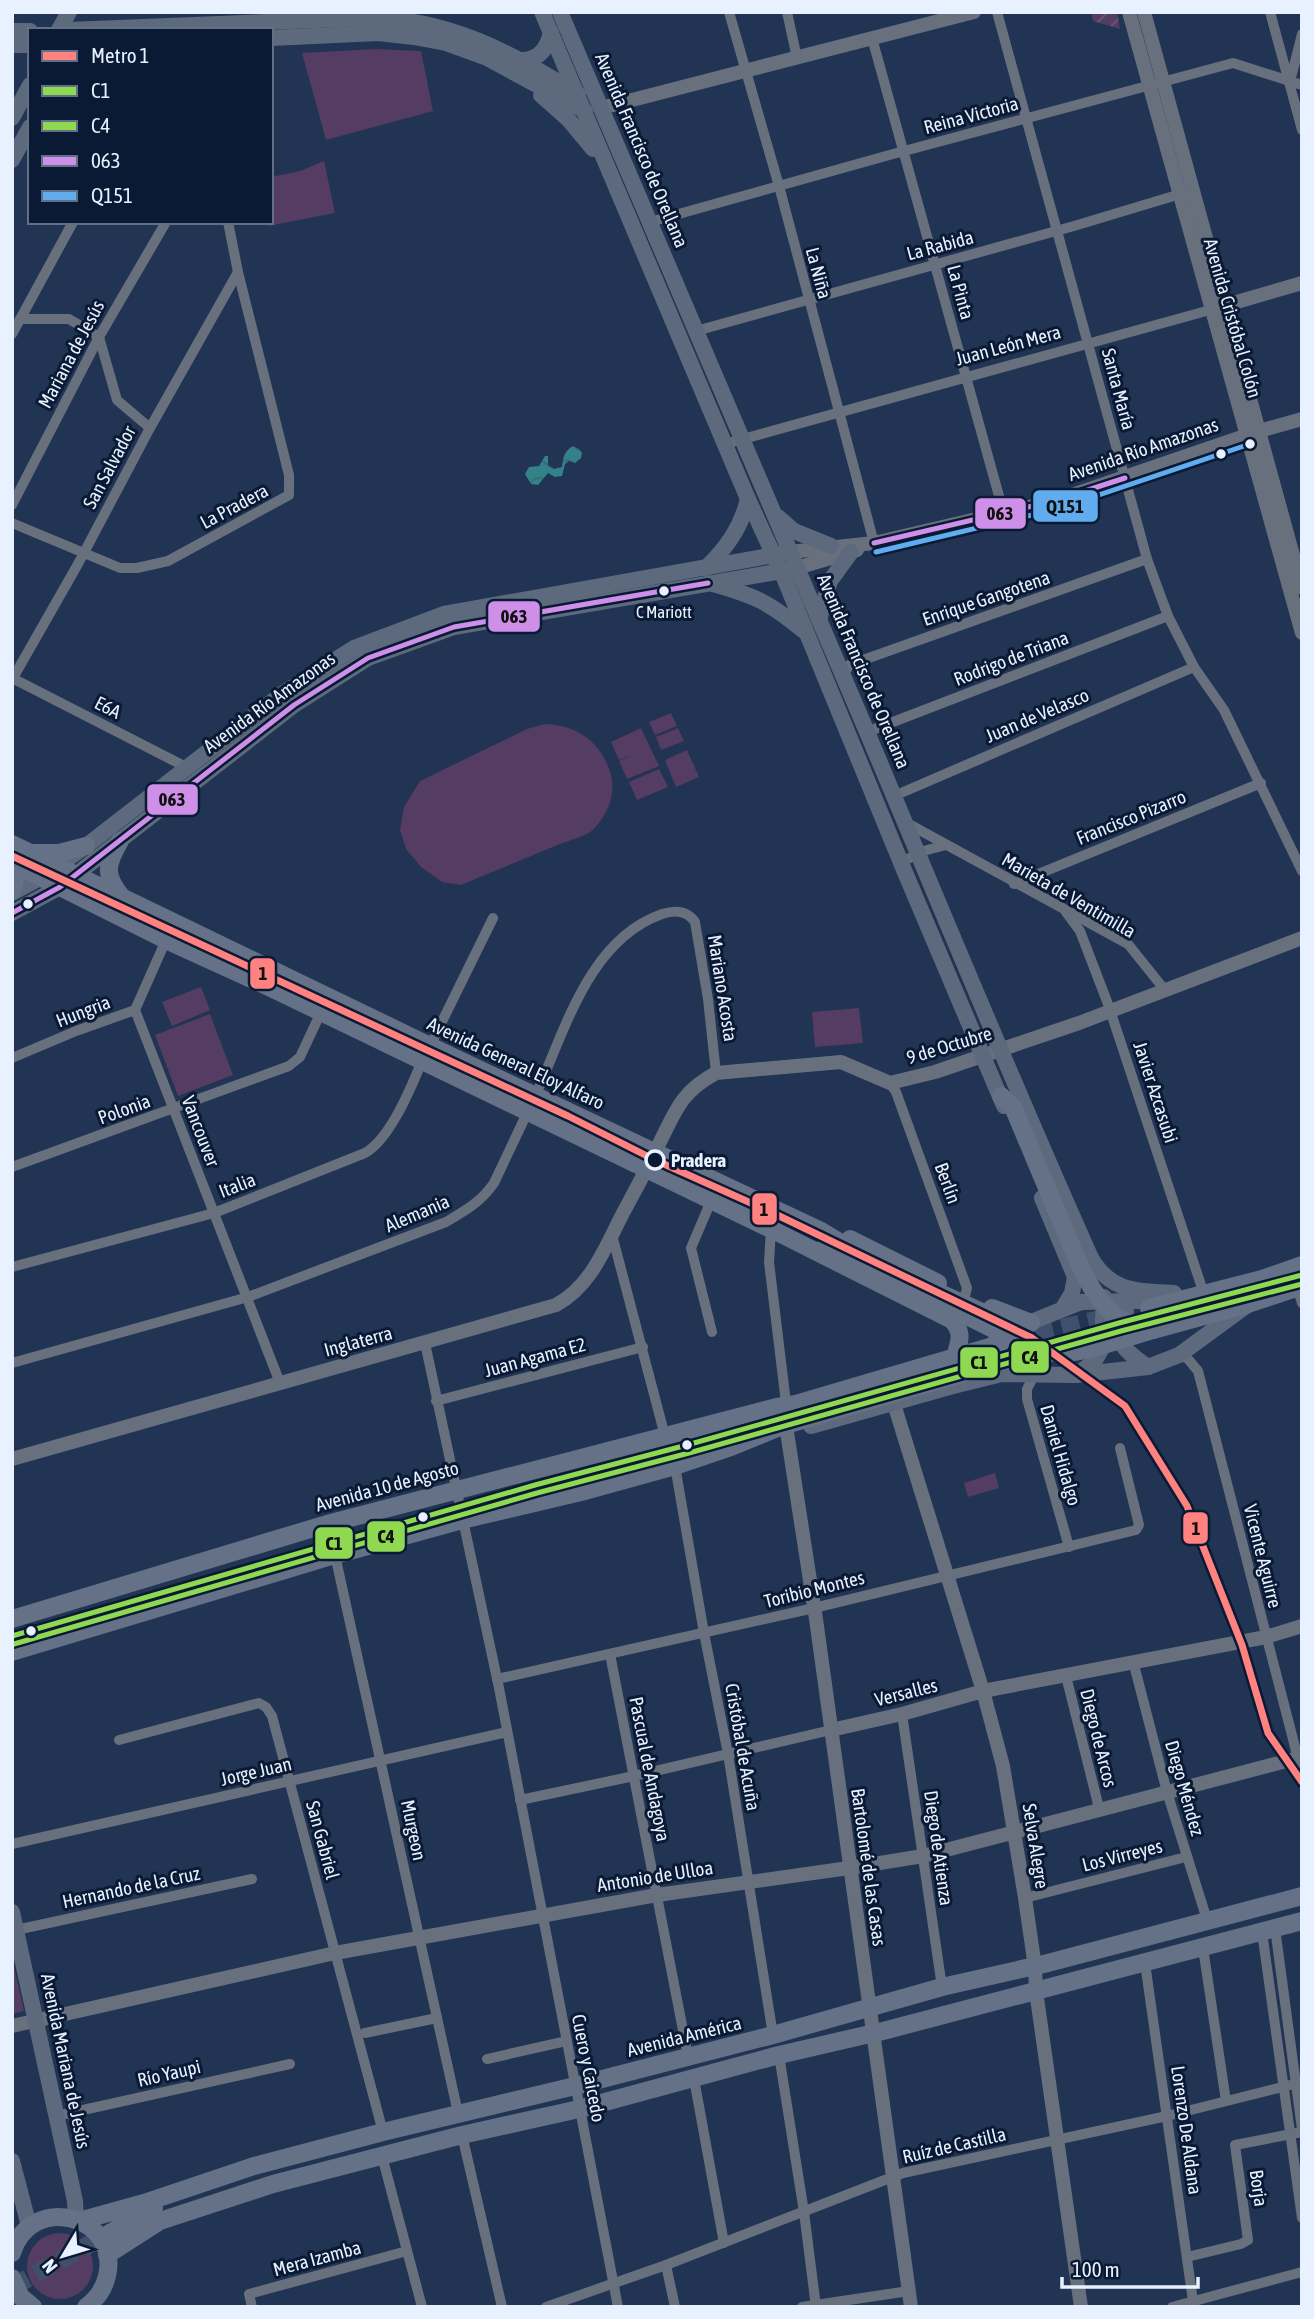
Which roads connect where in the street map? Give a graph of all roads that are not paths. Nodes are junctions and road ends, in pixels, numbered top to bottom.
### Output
1 (69, 12) edge
2 (91, 12) edge
3 (542, 12) edge
4 (560, 12) edge
5 (729, 12) edge
6 (787, 12) edge
7 (974, 12) edge
8 (997, 12) edge
9 (1129, 12) edge
10 (1144, 12) edge
11 (1270, 12) edge
12 (302, 16) edge
13 (188, 24) edge
14 (61, 28) edge
15 (83, 28) edge
16 (103, 28) edge
17 (551, 32) junction
18 (1302, 34) edge
19 (273, 38) edge
20 (872, 38) junction
21 (797, 58) junction
22 (518, 67) junction
23 (746, 71) junction
24 (1288, 80) junction
25 (1156, 84) junction
26 (1302, 85) edge
27 (28, 89) edge
28 (575, 92) junction
29 (601, 108) junction
30 (584, 112) junction
31 (12, 118) edge
32 (1026, 119) junction
33 (1302, 130) edge
34 (28, 131) edge
35 (903, 151) junction
36 (12, 160) edge
37 (609, 172) junction
38 (779, 186) junction
39 (1186, 193) junction
40 (624, 205) junction
41 (650, 222) junction
42 (72, 224) edge
43 (165, 224) edge
44 (228, 224) edge
45 (1057, 231) junction
46 (935, 265) junction
47 (238, 272) junction
48 (1302, 283) edge
49 (808, 300) junction
50 (1217, 308) junction
51 (20, 319) junction
52 (696, 331) junction
53 (12, 334) edge
54 (99, 337) junction
55 (1088, 343) junction
56 (966, 377) junction
57 (839, 412) junction
58 (1302, 419) edge
59 (150, 428) junction
60 (1253, 433) junction
61 (742, 439) junction
62 (725, 444) junction
63 (1125, 478) junction
64 (748, 499) junction
65 (12, 505) edge
66 (772, 510) junction
67 (1004, 514) junction
68 (12, 523) edge
69 (874, 543) junction
70 (831, 546) junction
71 (789, 552) junction
72 (851, 552) junction
73 (83, 553) junction
74 (773, 556) junction
75 (1147, 559) junction
76 (797, 568) junction
77 (780, 571) junction
78 (707, 575) junction
79 (1302, 588) edge
80 (1168, 616) junction
81 (819, 620) junction
82 (806, 632) junction
83 (1302, 633) edge
84 (1194, 667) junction
85 (843, 676) junction
86 (13, 678) edge
87 (827, 683) junction
88 (867, 732) junction
89 (186, 767) junction
90 (1261, 783) junction
91 (894, 796) junction
92 (905, 822) junction
93 (120, 841) junction
94 (12, 844) edge
95 (946, 845) junction
96 (86, 846) junction
97 (29, 852) junction
98 (918, 854) junction
99 (901, 862) junction
100 (12, 863) edge
101 (56, 866) junction
102 (12, 870) edge
103 (1302, 871) edge
104 (76, 876) junction
105 (40, 878) junction
106 (1014, 884) junction
107 (60, 887) junction
108 (12, 892) edge
109 (121, 896) junction
110 (685, 912) joint
111 (1066, 912) junction
112 (12, 913) edge
113 (493, 918) dead end
114 (1302, 938) edge
115 (166, 940) junction
116 (1164, 989) junction
117 (325, 1004) junction
118 (135, 1010) junction
119 (1110, 1010) junction
120 (1001, 1049) junction
121 (426, 1054) junction
122 (983, 1055) junction
123 (12, 1058) edge
124 (716, 1073) junction
125 (890, 1083) junction
126 (535, 1095) junction
127 (1001, 1096) junction
128 (174, 1109) junction
129 (527, 1112) junction
130 (655, 1152) junction
131 (12, 1167) edge
132 (646, 1170) junction
133 (711, 1200) junction
134 (214, 1213) junction
135 (776, 1232) junction
136 (612, 1235) junction
137 (823, 1239) junction
138 (1065, 1254) junction
139 (1091, 1257) junction
140 (12, 1267) edge
141 (1294, 1267) edge
142 (1202, 1288) junction
143 (1295, 1292) edge
144 (1174, 1293) junction
145 (965, 1296) junction
146 (248, 1297) junction
147 (1104, 1301) junction
148 (1081, 1303) junction
149 (1248, 1304) junction
150 (1144, 1305) junction
151 (1063, 1308) junction
152 (1169, 1318) tunnel mouth
153 (1002, 1321) dead end
154 (1105, 1322) junction
155 (1031, 1323) junction
156 (1153, 1331) junction
157 (712, 1332) dead end
158 (425, 1343) junction
159 (1000, 1344) tunnel mouth
160 (643, 1347) junction
161 (957, 1350) junction
162 (1179, 1355) junction
163 (12, 1363) edge
164 (986, 1367) tunnel mouth
165 (1149, 1367) junction
166 (1035, 1374) junction
167 (1075, 1375) junction
168 (280, 1382) junction
169 (436, 1401) junction
170 (894, 1404) junction
171 (782, 1405) junction
172 (787, 1432) junction
173 (665, 1436) junction
174 (731, 1447) junction
175 (1119, 1448) dead end
176 (12, 1459) edge
177 (676, 1466) junction
178 (456, 1489) junction
179 (461, 1520) junction
180 (1069, 1547) junction
181 (335, 1555) junction
182 (946, 1574) junction
183 (814, 1608) junction
184 (12, 1619) edge
185 (1302, 1626) edge
186 (704, 1633) junction
187 (1266, 1637) junction
188 (12, 1653) edge
189 (610, 1654) junction
190 (1133, 1661) junction
191 (1066, 1675) junction
192 (497, 1679) junction
193 (983, 1691) junction
194 (902, 1714) junction
195 (831, 1730) junction
196 (507, 1732) junction
197 (119, 1740) dead end
198 (728, 1754) junction
199 (1300, 1757) edge
200 (381, 1760) junction
201 (1302, 1774) edge
202 (634, 1776) junction
203 (289, 1782) junction
204 (1167, 1792) junction
205 (520, 1800) junction
206 (1099, 1808) junction
207 (1015, 1831) junction
208 (12, 1844) edge
209 (923, 1856) junction
210 (1186, 1857) junction
211 (849, 1868) junction
212 (252, 1879) dead end
213 (748, 1882) junction
214 (657, 1895) junction
215 (1302, 1896) edge
216 (1026, 1898) junction
217 (12, 1912) edge
218 (541, 1914) junction
219 (1302, 1921) edge
220 (1208, 1923) junction
221 (16, 1930) junction
222 (1269, 1930) junction
223 (419, 1937) junction
224 (1203, 1948) junction
225 (335, 1953) junction
226 (1145, 1963) junction
227 (1035, 1966) junction
228 (942, 1987) junction
229 (1037, 1991) junction
230 (869, 2007) junction
231 (437, 2018) junction
232 (35, 2020) junction
233 (12, 2026) edge
234 (365, 2033) dead end
235 (873, 2034) junction
236 (773, 2035) junction
237 (566, 2040) junction
238 (779, 2055) junction
239 (688, 2056) junction
240 (487, 2059) dead end
241 (290, 2064) dead end
242 (694, 2079) junction
243 (1294, 2084) edge
244 (575, 2086) junction
245 (1226, 2101) junction
246 (579, 2109) junction
247 (458, 2113) junction
248 (56, 2116) junction
249 (1167, 2116) junction
250 (383, 2132) junction
251 (1298, 2132) edge
252 (462, 2135) junction
253 (1058, 2140) junction
254 (382, 2156) junction
255 (12, 2161) edge
256 (254, 2166) junction
257 (17, 2178) junction
258 (893, 2179) junction
259 (273, 2184) junction
260 (12, 2203) edge
261 (804, 2212) junction
262 (1302, 2218) edge
263 (78, 2220) junction
264 (133, 2221) junction
265 (22, 2229) edge
266 (110, 2233) tunnel mouth
267 (724, 2243) junction
268 (407, 2252) junction
269 (12, 2253) edge
270 (107, 2255) junction
271 (1187, 2257) junction
272 (666, 2265) junction
273 (1302, 2272) edge
274 (12, 2278) edge
275 (614, 2283) junction
276 (909, 2291) junction
277 (1193, 2301) junction
278 (94, 2303) edge
279 (816, 2306) edge
280 (33, 2307) edge
281 (252, 2307) edge
282 (422, 2307) edge
283 (502, 2307) edge
284 (546, 2307) edge
285 (618, 2307) edge
286 (675, 2307) edge
287 (802, 2307) edge
288 (911, 2307) edge
289 (1081, 2307) edge
290 (1171, 2307) edge

1 - 14 main road
2 - 15 main road
3 - 17 main road, Avenida Francisco de Orellana
4 - 29 main road, Avenida Francisco de Orellana
5 - 23 street, La Niña
6 - 21 street
7 - 20 street
8 - 32 street, Santa María
9 - 25 street, Avenida Cristóbal Colón
10 - 25 street, Avenida Cristóbal Colón
11 - 24 street
12 - 13 main road
12 - 22 main road
13 - 16 main road
17 - 22 main road
17 - 28 main road, Avenida Francisco de Orellana
18 - 24 street
19 - 22 main road
20 - 21 street
20 - 35 street, La Pinta
21 - 23 street
22 - 28 main road
22 - 30 main road
22 - 37 main road
23 - 29 street
23 - 38 street, La Niña
24 - 25 street, Reina Victoria
24 - 26 street, Reina Victoria
24 - 33 street
25 - 32 street, Reina Victoria
25 - 39 street, Avenida Cristóbal Colón
27 - 31 main road
28 - 29 main road
28 - 30 main road, Avenida Francisco de Orellana
29 - 30 main road
29 - 41 main road, Avenida Francisco de Orellana
30 - 37 main road, Avenida Francisco de Orellana
32 - 35 street, Reina Victoria
32 - 45 street, Santa María
34 - 36 main road
35 - 38 street, Reina Victoria
35 - 46 street, La Pinta
37 - 40 main road, Avenida Francisco de Orellana
38 - 41 street, Reina Victoria
38 - 49 street, La Niña
39 - 45 street, La Rabida
39 - 50 street, Avenida Cristóbal Colón
40 - 41 main road
40 - 62 main road, Avenida Francisco de Orellana
41 - 52 main road, Avenida Francisco de Orellana
42 - 51 street
43 - 54 street, Mariana de Jesús
44 - 47 street, La Pradera
45 - 46 street, La Rabida
45 - 55 street, Santa María
46 - 49 street, La Rabida
46 - 56 street, La Pinta
47 - 59 street, San Salvador
47 - 73 street, La Pradera
48 - 50 street, Juan León Mera
49 - 52 street, La Rabida
49 - 57 street, La Niña
50 - 55 street, Juan León Mera
50 - 60 street, Avenida Cristóbal Colón
51 - 53 street
51 - 54 street
52 - 61 main road, Avenida Francisco de Orellana
54 - 59 street
54 - 65 street, Mariana de Jesús
55 - 56 street, Juan León Mera
55 - 63 street, Santa María
56 - 57 street, Juan León Mera
56 - 67 street, La Pinta
57 - 61 street, Juan León Mera
57 - 69 street, La Niña
58 - 60 street, Avenida Río Amazonas
59 - 73 street, San Salvador
60 - 63 street, Avenida Río Amazonas
60 - 79 street, Avenida Cristóbal Colón
60 - 83 street, Avenida Cristóbal Colón
61 - 62 street, Juan León Mera
61 - 66 main road, Avenida Francisco de Orellana
62 - 64 main road, Avenida Francisco de Orellana
63 - 67 street, Avenida Río Amazonas
63 - 75 street, Santa María
64 - 74 main road, Avenida Francisco de Orellana
64 - 78 main road
66 - 70 main road
66 - 71 main road, Avenida Francisco de Orellana
67 - 69 street, Avenida Río Amazonas
68 - 73 street, La Pradera
69 - 70 street, Avenida Río Amazonas
69 - 72 street, Avenida Río Amazonas
70 - 71 street, Avenida Río Amazonas
71 - 74 main road, Avenida Río Amazonas
71 - 76 main road, Avenida Francisco de Orellana
72 - 76 street, Avenida Río Amazonas
72 - 81 main road
73 - 86 street, San Salvador
74 - 77 main road, Avenida Francisco de Orellana
74 - 78 main road, Avenida Río Amazonas
75 - 80 street, Santa María
75 - 85 street, Enrique Gangotena
76 - 77 main road, Avenida Río Amazonas
76 - 81 main road, Avenida Francisco de Orellana
77 - 78 main road, Avenida Río Amazonas
77 - 82 main road, Avenida Francisco de Orellana
78 - 82 main road
78 - 89 main road, Avenida Río Amazonas
78 - 93 main road, Avenida Río Amazonas
80 - 84 street, Santa María
80 - 88 street, Rodrigo de Triana
81 - 85 main road, Avenida Francisco de Orellana
82 - 87 main road, Avenida Francisco de Orellana
84 - 90 street, Santa María
84 - 91 street, Juan de Velasco
85 - 87 main road
85 - 88 main road, Avenida Francisco de Orellana
86 - 89 street, E6A
87 - 99 main road, Avenida Francisco de Orellana
88 - 91 main road, Avenida Francisco de Orellana
89 - 96 main road, Avenida Río Amazonas
90 - 103 street, Santa María
90 - 106 street, Francisco Pizarro
91 - 92 main road, Avenida Francisco de Orellana
92 - 95 street, Marieta de Ventimilla
92 - 98 main road, Avenida Francisco de Orellana
93 - 104 main road, Avenida Río Amazonas
93 - 109 main road
94 - 97 main road, Avenida General Eloy Alfaro
95 - 98 street
95 - 106 street, Marieta de Ventimilla
96 - 97 main road
96 - 101 main road, Avenida Río Amazonas
97 - 101 main road, Avenida General Eloy Alfaro
98 - 99 street
98 - 120 main road, Avenida Francisco de Orellana
99 - 122 main road, Avenida Francisco de Orellana
100 - 105 main road, Avenida General Eloy Alfaro
101 - 104 main road, Avenida General Eloy Alfaro
101 - 105 main road, Avenida Río Amazonas
102 - 108 main road
104 - 107 main road, Avenida Río Amazonas
104 - 109 main road, Avenida General Eloy Alfaro
105 - 107 main road, Avenida General Eloy Alfaro
105 - 108 main road, Avenida Río Amazonas
106 - 111 street, Marieta de Ventimilla
107 - 112 main road, Avenida Río Amazonas
107 - 115 main road, Avenida General Eloy Alfaro
109 - 117 main road, Avenida General Eloy Alfaro
110 - 124 street, Mariano Acosta
110 - 126 street, Alemania
111 - 116 street, Marieta de Ventimilla
111 - 119 street, Javier Azcasubi
113 - 121 street, Italia
114 - 116 street, 9 de Octubre
115 - 117 main road, Avenida General Eloy Alfaro
115 - 118 street, Hungria
116 - 119 street, 9 de Octubre
117 - 121 main road, Avenida General Eloy Alfaro
117 - 128 street, Polonia
118 - 123 street, Hungria
118 - 128 street, Vancouver
119 - 120 street, 9 de Octubre
119 - 142 street, Javier Azcasubi
120 - 122 street, 9 de Octubre
120 - 139 main road, Avenida Francisco de Orellana
121 - 126 main road, Avenida General Eloy Alfaro
121 - 129 main road, Avenida General Eloy Alfaro
121 - 134 street, Italia
122 - 125 street, 9 de Octubre
122 - 127 main road, Avenida Francisco de Orellana
124 - 125 street, 9 de Octubre
124 - 130 street
125 - 145 street, Berlín
126 - 129 street, Alemania
126 - 130 main road, Avenida General Eloy Alfaro
127 - 138 main road, Avenida Francisco de Orellana
127 - 156 main road, bridge
128 - 131 street, Polonia
128 - 134 street, Vancouver
129 - 132 main road, Avenida General Eloy Alfaro
129 - 146 street, Alemania
130 - 132 street
130 - 137 main road, Avenida General Eloy Alfaro
132 - 133 main road, Avenida General Eloy Alfaro
132 - 136 street, Inglaterra
133 - 135 main road, Avenida General Eloy Alfaro
133 - 157 street
134 - 140 street, Italia
134 - 146 street, Vancouver
135 - 137 main road
135 - 161 main road
135 - 171 street
136 - 158 street, Inglaterra
136 - 160 street
137 - 145 main road
137 - 153 main road, Avenida General Eloy Alfaro
137 - 156 main road, bridge
138 - 139 main road
138 - 151 main road, Avenida Francisco de Orellana
139 - 144 main road, Avenida Francisco de Orellana
139 - 147 main road
141 - 142 main road, Avenida 10 de Agosto
141 - 150 main road, Avenida 10 de Agosto
142 - 144 main road, Avenida 10 de Agosto
143 - 149 main road
143 - 152 main road
144 - 150 main road, Avenida 10 de Agosto
145 - 155 main road
146 - 163 street, Alemania
146 - 168 street, Vancouver
147 - 148 main road, Avenida 10 de Agosto
147 - 150 main road, Avenida 10 de Agosto
147 - 154 main road
148 - 151 main road, Avenida 10 de Agosto
148 - 154 main road
149 - 156 main road
149 - 162 main road
150 - 165 main road
151 - 155 main road, Avenida 10 de Agosto
154 - 167 main road
155 - 161 main road, Avenida 10 de Agosto
158 - 168 street, Inglaterra
158 - 169 street, Cuero y Caicedo
159 - 171 main road, Avenida 10 de Agosto
160 - 169 street, Juan Agama E2
160 - 173 street
161 - 171 main road, Avenida 10 de Agosto
162 - 165 main road
162 - 187 street, Vicente Aguirre
164 - 174 main road
165 - 167 main road
166 - 167 main road
166 - 170 main road
166 - 180 street, Daniel Hidalgo
168 - 176 street, Inglaterra
169 - 178 street, Cuero y Caicedo
170 - 172 main road
170 - 182 street, Selva Alegre
171 - 173 main road, Avenida 10 de Agosto
172 - 174 main road
172 - 183 street, Bartolomé de las Casas
173 - 178 main road, Avenida 10 de Agosto
174 - 177 main road
175 - 180 street, Toribio Montes
177 - 179 main road
177 - 186 street, Cristóbal de Acuña
178 - 179 street, Cuero y Caicedo
178 - 184 main road, Avenida 10 de Agosto
179 - 181 main road
179 - 192 street, Cuero y Caicedo
180 - 182 street, Toribio Montes
181 - 188 main road
181 - 200 street, Murgeon
182 - 183 street, Toribio Montes
182 - 193 street, Selva Alegre
183 - 186 street, Toribio Montes
183 - 195 street, Bartolomé de las Casas
185 - 187 street, Versalles
186 - 189 street, Toribio Montes
186 - 198 street, Cristóbal de Acuña
187 - 190 street, Versalles
187 - 199 street, Vicente Aguirre
189 - 192 street, Toribio Montes
189 - 202 street, Pascual de Andagoya
190 - 191 street, Versalles
190 - 204 street, Diego Méndez
191 - 193 street, Versalles
191 - 206 street, Diego de Arcos
192 - 196 street, Cuero y Caicedo
193 - 194 street, Versalles
193 - 207 street, Selva Alegre
194 - 195 street, Versalles
194 - 209 street, Diego de Atienza
195 - 198 street, Versalles
195 - 211 street, Bartolomé de las Casas
196 - 200 street, Jorge Juan
196 - 205 street, Cuero y Caicedo
197 - 203 street, San Gabriel
198 - 202 street, Versalles
198 - 213 street, Cristóbal de Acuña
199 - 201 street, Vicente Aguirre
199 - 204 street, Antonio de Ulloa
200 - 203 street, Jorge Juan
200 - 223 street, Murgeon
202 - 205 street, Versalles
202 - 214 street, Pascual de Andagoya
203 - 208 street, Jorge Juan
203 - 225 street, San Gabriel
204 - 206 street, Antonio de Ulloa
204 - 210 street, Diego Méndez
205 - 218 street, Cuero y Caicedo
206 - 207 street, Antonio de Ulloa
207 - 209 street, Antonio de Ulloa
207 - 216 street, Selva Alegre
209 - 211 street, Antonio de Ulloa
209 - 228 street, Diego de Atienza
210 - 216 street, Los Virreyes
210 - 220 street, Diego Méndez
211 - 213 street, Antonio de Ulloa
211 - 230 street, Bartolomé de las Casas
212 - 221 street, Hernando de la Cruz
213 - 214 street, Antonio de Ulloa
213 - 236 street, Cristóbal de Acuña
214 - 218 street, Antonio de Ulloa
214 - 239 street, Pascual de Andagoya
215 - 220 main road, Avenida América
216 - 227 street, Selva Alegre
217 - 221 main road, Avenida Mariana de Jesús
218 - 223 street, Antonio de Ulloa
218 - 237 street, Cuero y Caicedo
219 - 222 main road
220 - 227 main road, Avenida América
221 - 232 main road, Avenida Mariana de Jesús
222 - 224 main road
222 - 243 street
223 - 225 street, Antonio de Ulloa
223 - 231 street, Murgeon
224 - 226 main road
224 - 245 street
225 - 232 street, Antonio de Ulloa
225 - 250 street, San Gabriel
226 - 229 main road
226 - 249 street, Lorenzo De Aldana
227 - 228 main road, Avenida América
227 - 229 street, Selva Alegre
228 - 230 main road, Avenida América
229 - 235 main road
229 - 253 street, Selva Alegre
230 - 235 street, Bartolomé de las Casas
230 - 236 main road, Avenida América
231 - 234 street
231 - 247 street, Murgeon
232 - 233 street, Antonio de Ulloa
232 - 248 main road, Avenida Mariana de Jesús
235 - 238 main road
235 - 258 street, Bartolomé de las Casas
236 - 239 main road, Avenida América
237 - 240 street
237 - 244 street, Cuero y Caicedo
238 - 242 main road
238 - 261 street
239 - 244 main road, Avenida América
241 - 248 street, Río Yaupi
242 - 246 main road
242 - 267 street
243 - 245 street, Ruíz de Castilla
243 - 251 street
244 - 246 street, Cuero y Caicedo
244 - 247 main road, Avenida América
245 - 249 street, Ruíz de Castilla
246 - 252 main road
246 - 275 street, Cuero y Caicedo
247 - 250 main road, Avenida América
248 - 263 main road, Avenida Mariana de Jesús
249 - 253 street, Ruíz de Castilla
249 - 271 street, Lorenzo De Aldana
250 - 256 main road, Avenida América
251 - 262 street
251 - 271 street, Borja
252 - 254 main road
252 - 283 street
253 - 258 street, Ruíz de Castilla
253 - 289 street, Selva Alegre
254 - 259 main road
254 - 268 street
255 - 257 main road
256 - 263 main road, Avenida América
256 - 264 main road
257 - 260 main road
257 - 265 main road
258 - 261 street, Ruíz de Castilla
258 - 276 street, Bartolomé de las Casas
259 - 264 main road
259 - 270 main road
261 - 267 street, Ruíz de Castilla
261 - 279 street
263 - 265 main road, Avenida América
263 - 270 main road
264 - 266 main road
265 - 269 main road
267 - 272 street, Ruíz de Castilla
268 - 281 street, Mera Izamba
268 - 282 street
270 - 278 main road
271 - 277 street, Lorenzo De Aldana
272 - 275 street, Ruíz de Castilla
272 - 286 street
273 - 277 street
274 - 280 main road
275 - 284 street, Ruíz de Castilla
275 - 285 street, Cuero y Caicedo
276 - 279 street
276 - 288 street, Bartolomé de las Casas
277 - 290 street
279 - 287 street

